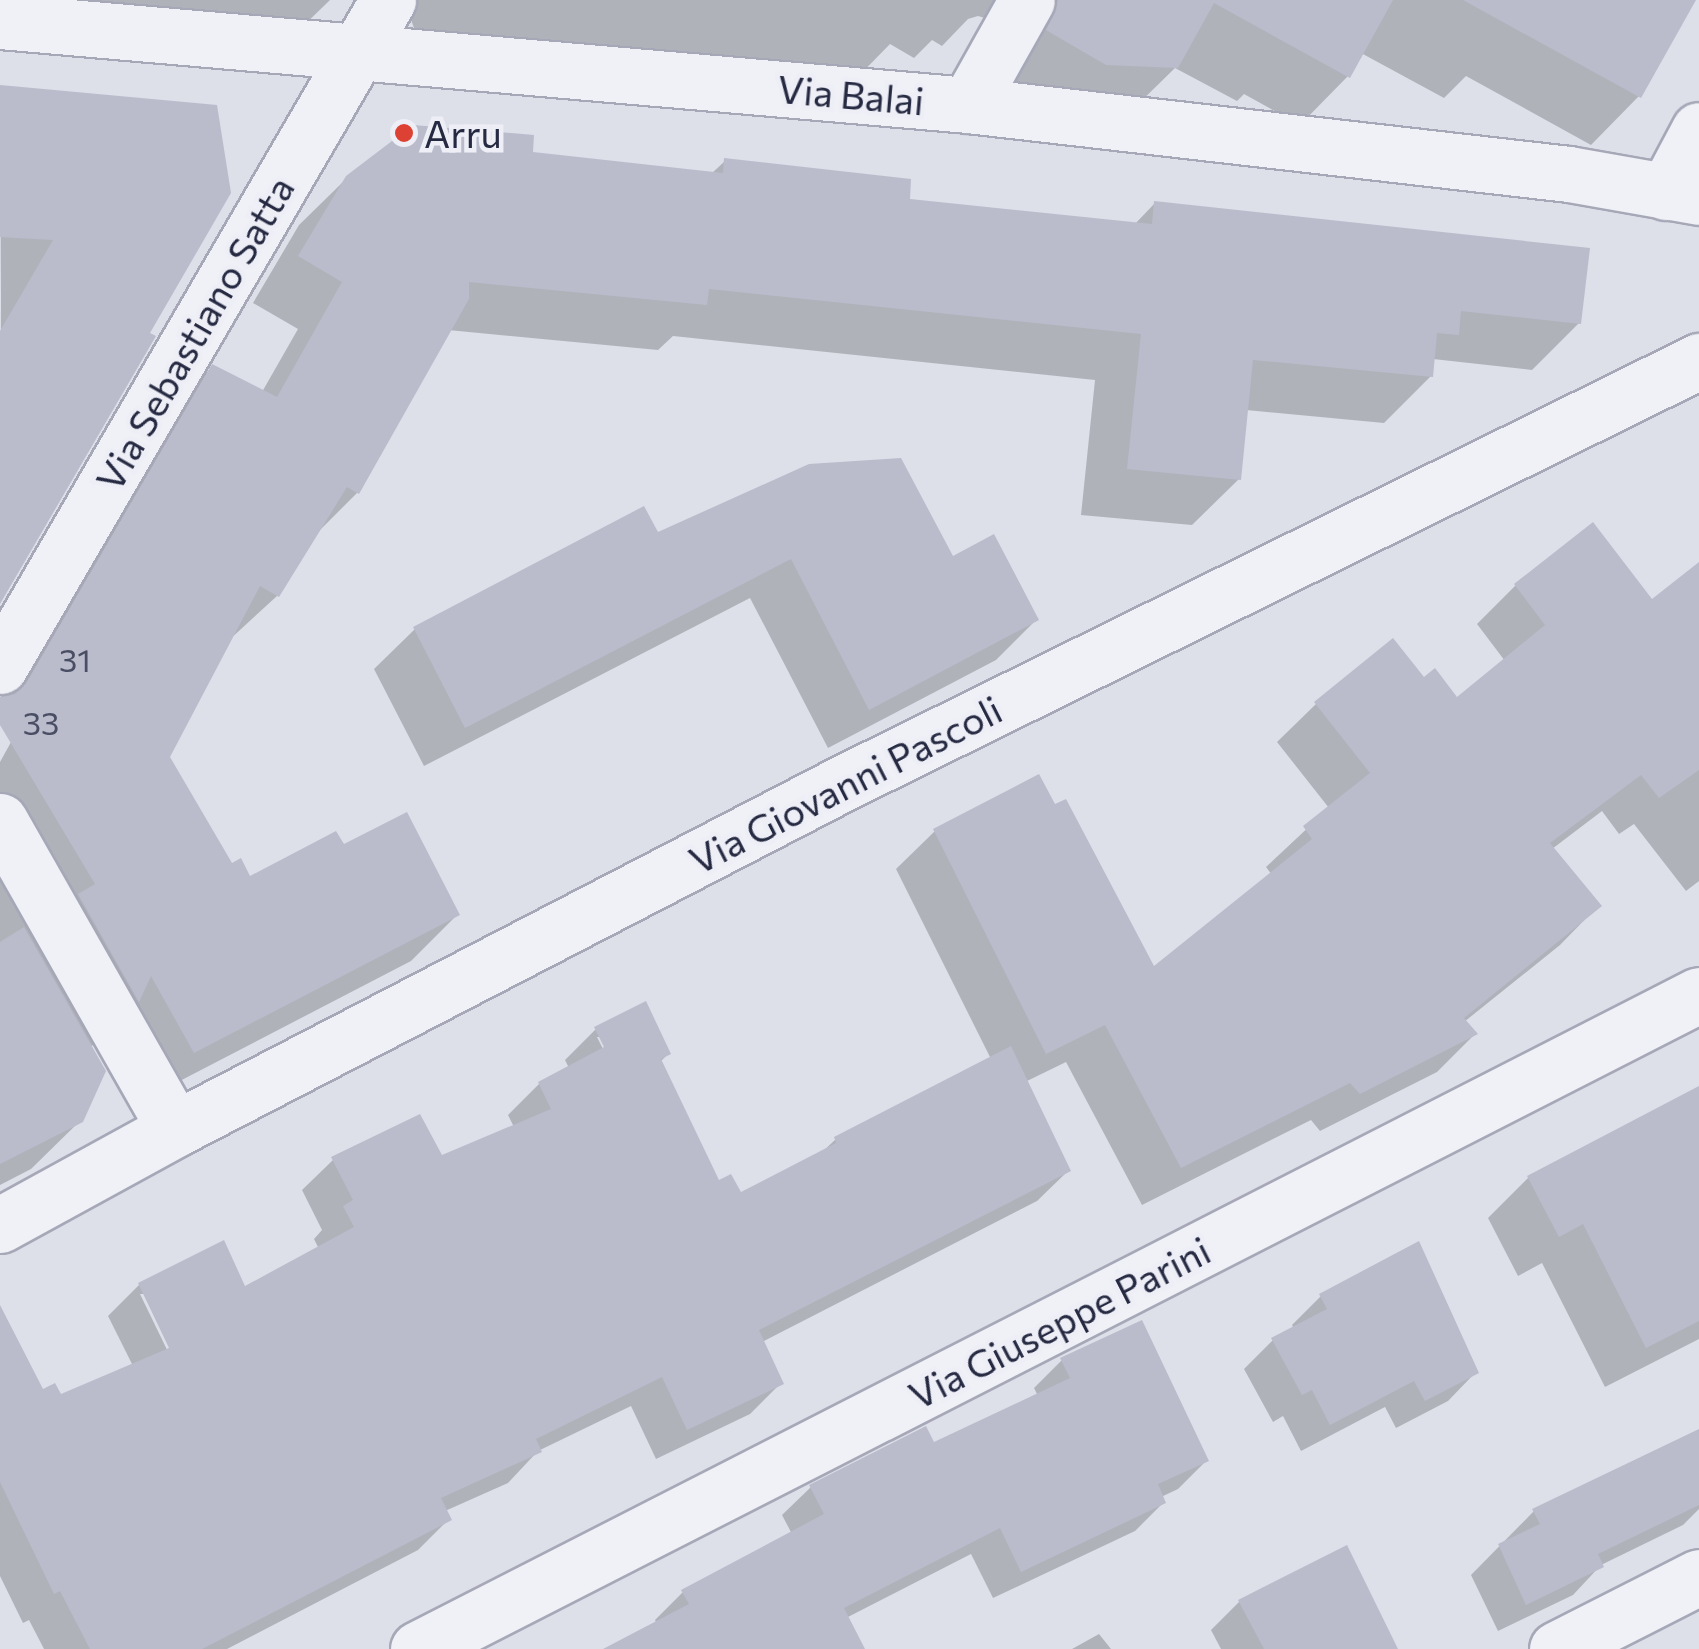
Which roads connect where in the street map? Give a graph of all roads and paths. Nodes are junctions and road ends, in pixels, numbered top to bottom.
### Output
1 (388, 0) edge
2 (1027, 0) edge
3 (0, 21) edge
4 (359, 50) junction
5 (968, 104) junction
6 (1699, 130) edge
7 (1683, 194) edge
8 (1699, 361) edge
9 (0, 666) edge
10 (0, 821) edge
11 (1699, 995) edge
12 (175, 1128) junction
13 (0, 1224) edge
14 (1699, 1577) edge
15 (418, 1649) edge
16 (1556, 1649) edge

1 - 4 street, Via Sebastiano Satta
2 - 5 street
3 - 4 street, Via Balai
4 - 5 street, Via Balai
4 - 9 street, Via Sebastiano Satta
5 - 7 street, Via Balai
6 - 7 street
8 - 12 street, Via Giovanni Pascoli
10 - 12 street
11 - 15 street, Via Giuseppe Parini
12 - 13 street, Via Giovanni Pascoli
14 - 16 street

